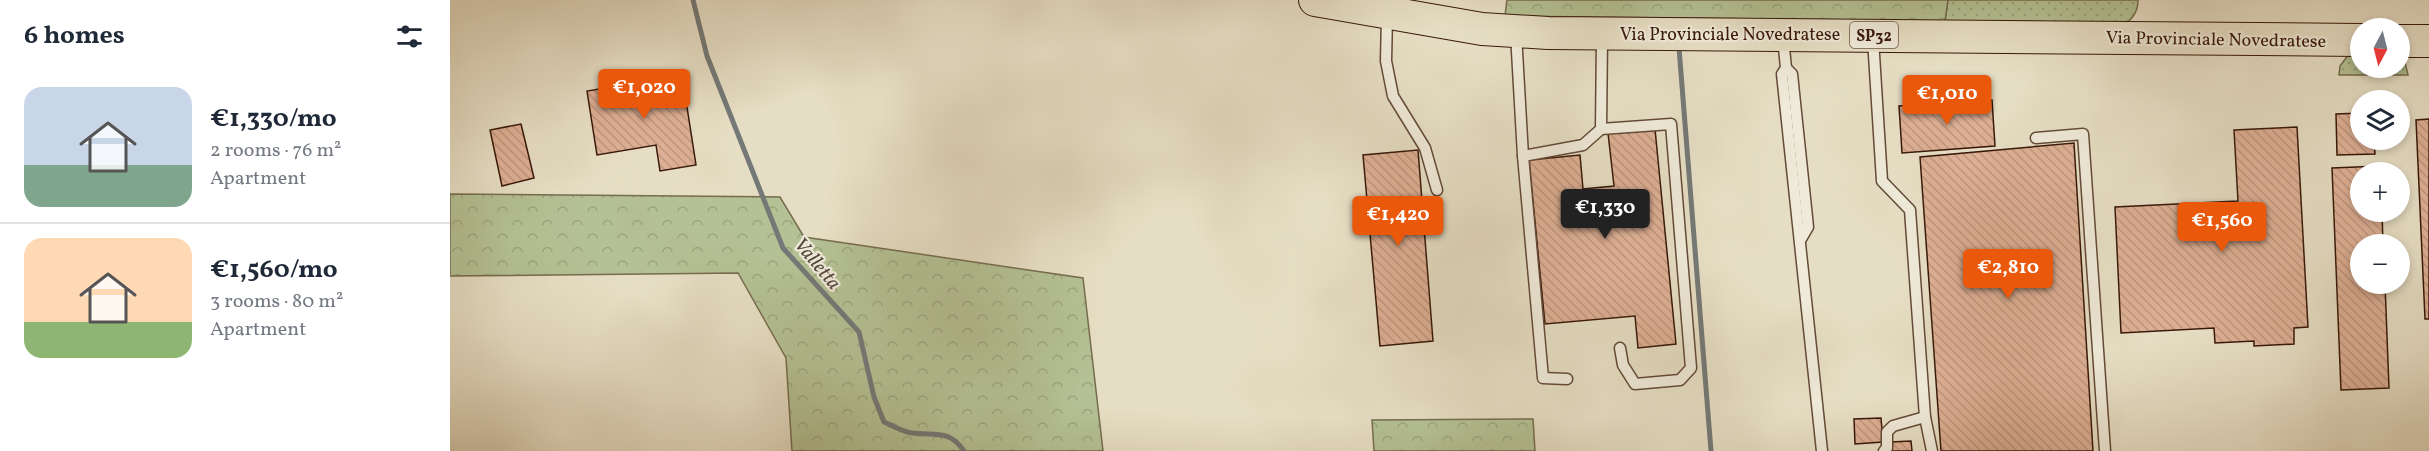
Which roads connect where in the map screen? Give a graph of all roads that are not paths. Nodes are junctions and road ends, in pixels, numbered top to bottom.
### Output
1 (1315, 0) edge
2 (1388, 14) junction
3 (1516, 31) junction
4 (1602, 34) junction
5 (1783, 34) junction
6 (1873, 35) junction
7 (2350, 40) edge
8 (2410, 41) edge
9 (2429, 41) edge
10 (1601, 129) junction
11 (2036, 138) dead end
12 (1523, 156) junction
13 (1437, 190) dead end
14 (1620, 348) dead end
15 (1567, 379) dead end
16 (1925, 417) junction
17 (1822, 451) edge
18 (1884, 451) edge
19 (1932, 451) edge
20 (2105, 451) edge

1 - 2 main road, SP32
2 - 3 main road, Via Provinciale Novedratese / SP32
2 - 13 lane
3 - 4 main road, Via Provinciale Novedratese / SP32
3 - 12 lane
4 - 5 main road, Via Provinciale Novedratese / SP32
4 - 10 lane
5 - 6 main road, Via Provinciale Novedratese / SP32
5 - 17 lane
6 - 7 main road, Via Provinciale Novedratese / SP32
6 - 16 lane
8 - 9 main road
10 - 12 lane
10 - 14 lane
11 - 20 lane
12 - 15 lane
16 - 18 lane
16 - 19 lane

